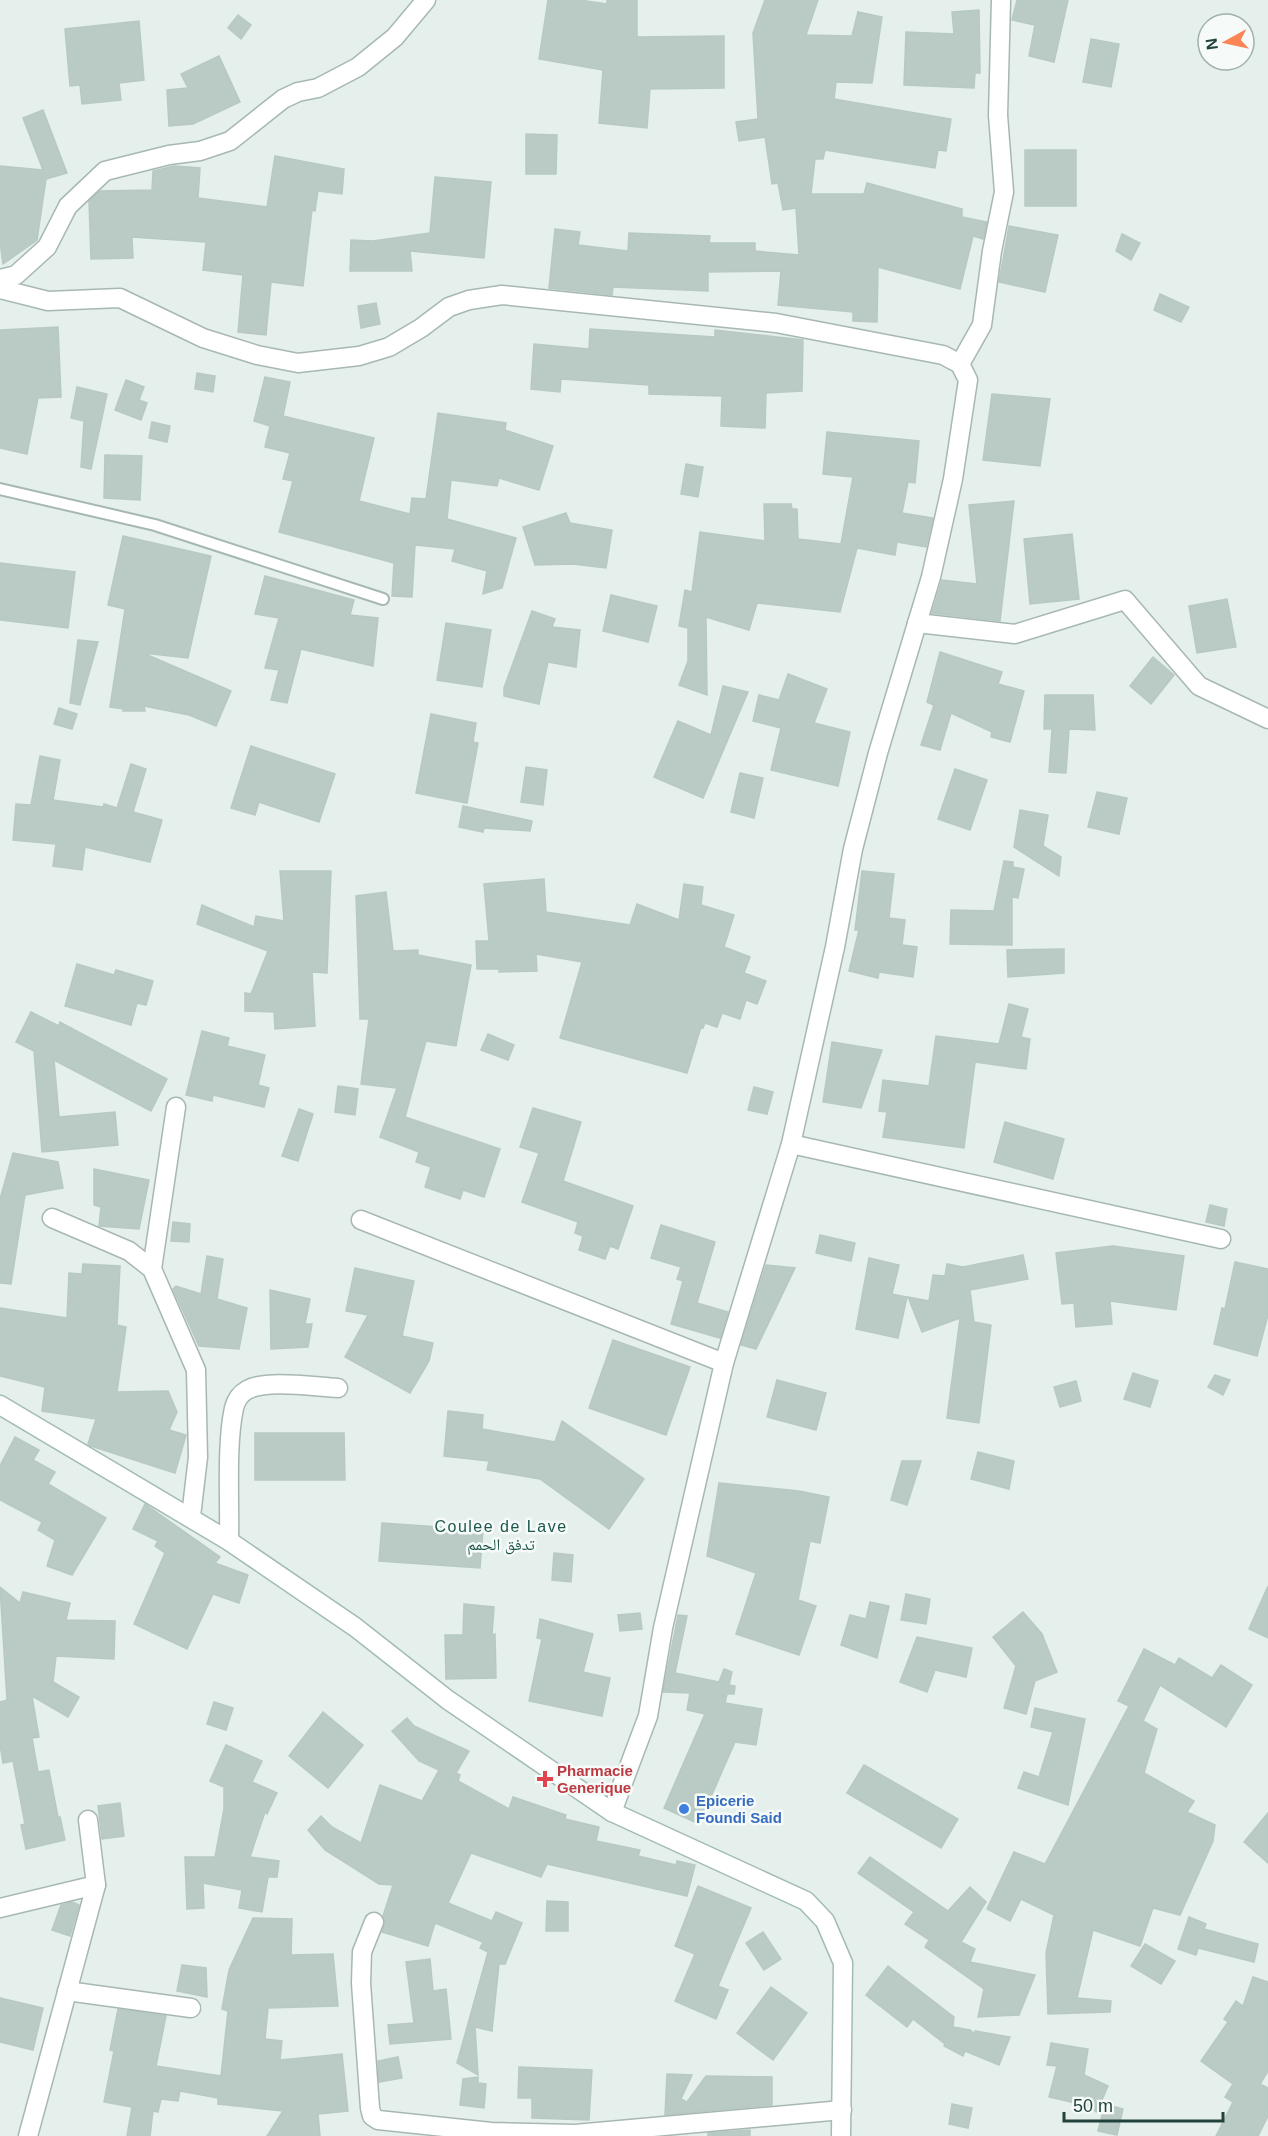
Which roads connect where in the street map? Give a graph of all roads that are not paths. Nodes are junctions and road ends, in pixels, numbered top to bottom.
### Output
1 (426, 0) edge
2 (1001, 0) edge
3 (0, 279) edge
4 (0, 289) edge
5 (960, 364) junction
6 (0, 489) edge
7 (383, 599) dead end
8 (917, 623) junction
9 (1268, 719) edge
10 (176, 1107) dead end
11 (791, 1144) junction
12 (52, 1218) dead end
13 (361, 1220) dead end
14 (1221, 1239) dead end
15 (152, 1269) junction
16 (724, 1363) junction
17 (338, 1388) dead end
18 (0, 1405) edge
19 (191, 1516) junction
20 (229, 1541) junction
21 (612, 1812) junction
22 (88, 1820) dead end
23 (96, 1885) junction
24 (0, 1908) edge
25 (374, 1922) dead end
26 (67, 1991) junction
27 (191, 2008) dead end
28 (842, 2110) junction
29 (28, 2136) edge
30 (841, 2136) edge

1 - 3 street
2 - 5 street
4 - 5 street
5 - 8 street
6 - 7 lane
8 - 9 street
8 - 11 street
10 - 15 street
11 - 14 street
11 - 16 street
12 - 15 street
13 - 16 street
15 - 19 street
16 - 21 street
17 - 20 street
18 - 19 street
19 - 20 street
20 - 21 street
21 - 28 street
22 - 23 street
23 - 24 street
23 - 26 street
25 - 28 street
26 - 27 street
26 - 29 street
28 - 30 street

